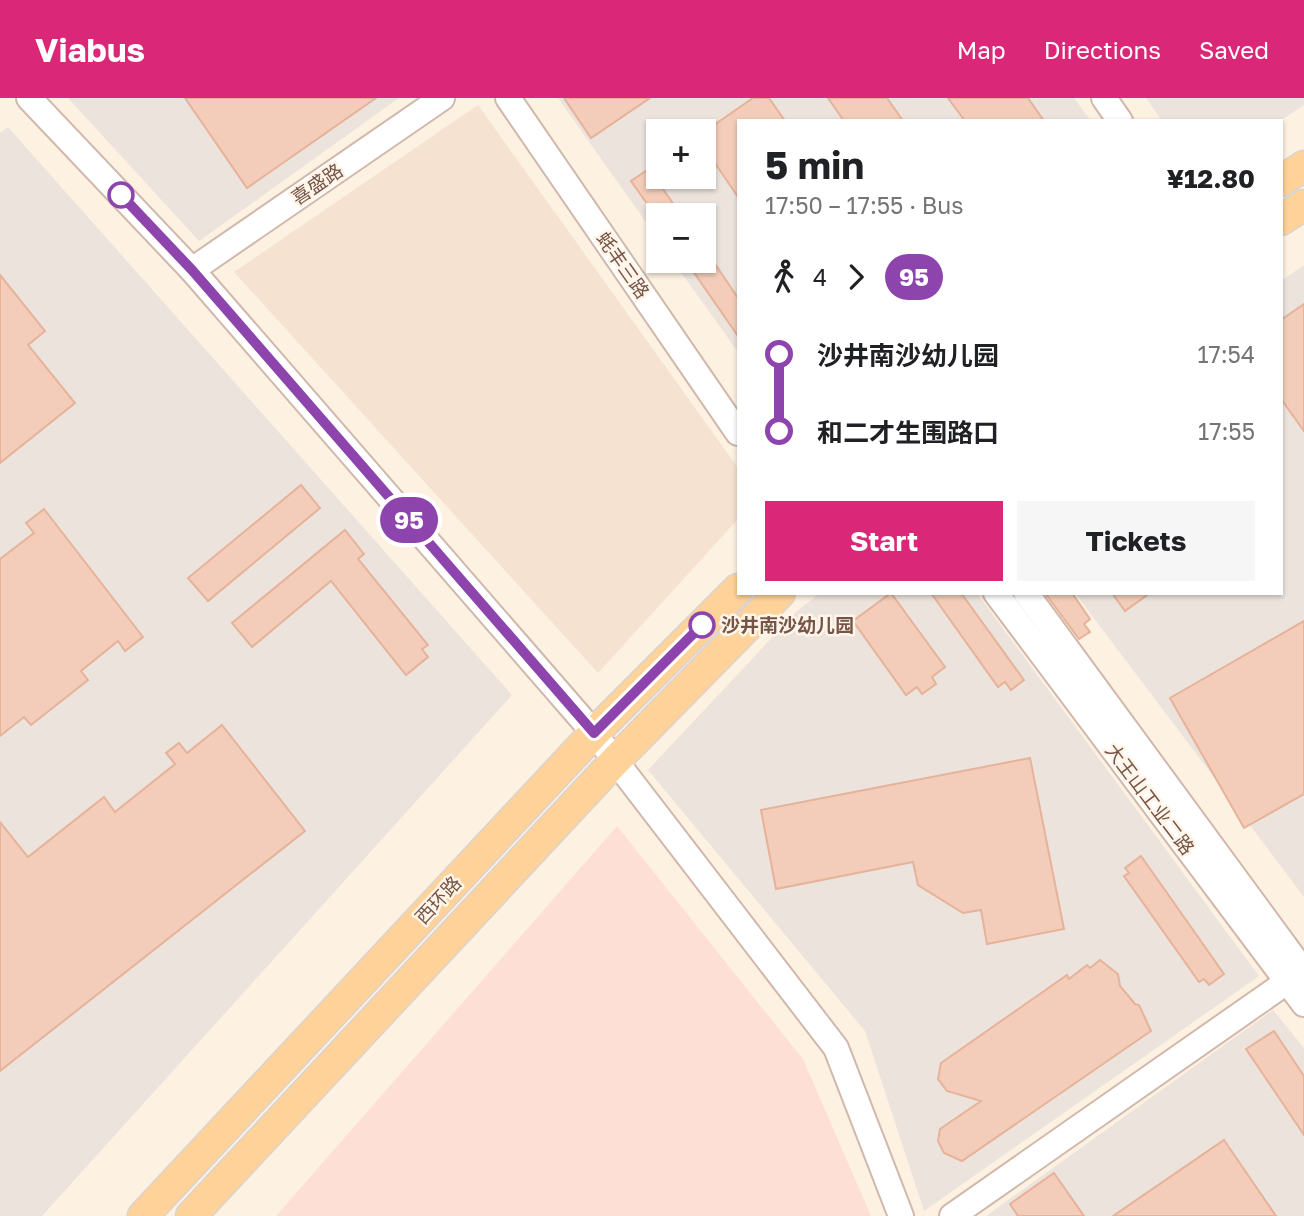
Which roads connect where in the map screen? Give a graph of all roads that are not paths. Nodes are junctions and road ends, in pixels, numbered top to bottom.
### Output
1 (29, 98) edge
2 (442, 98) edge
3 (508, 98) edge
4 (525, 98) edge
5 (1104, 98) edge
6 (1119, 119) edge
7 (1304, 166) edge
8 (1283, 180) edge
9 (1304, 205) edge
10 (1283, 219) edge
11 (192, 270) junction
12 (737, 403) edge
13 (737, 432) edge
14 (737, 590) edge
15 (778, 595) edge
16 (998, 595) edge
17 (1027, 595) edge
18 (594, 733) junction
19 (615, 761) junction
20 (1298, 975) edge
21 (1304, 1004) edge
22 (143, 1216) edge
23 (191, 1216) edge
24 (901, 1216) edge
25 (952, 1216) edge

1 - 11 street
2 - 11 street, 喜盛路
3 - 13 street, 蚝丰三路
4 - 12 street, 蚝丰三路
5 - 6 street
7 - 8 main road
9 - 10 main road
11 - 18 street
14 - 18 main road, 西环路
15 - 19 main road, 西环路
16 - 20 street, 大王山工业二路
17 - 20 street, 大王山工业二路
18 - 19 street
18 - 22 main road, 西环路
19 - 23 main road, 西环路
19 - 24 street
20 - 21 street, 大王山工业二路
20 - 25 street

